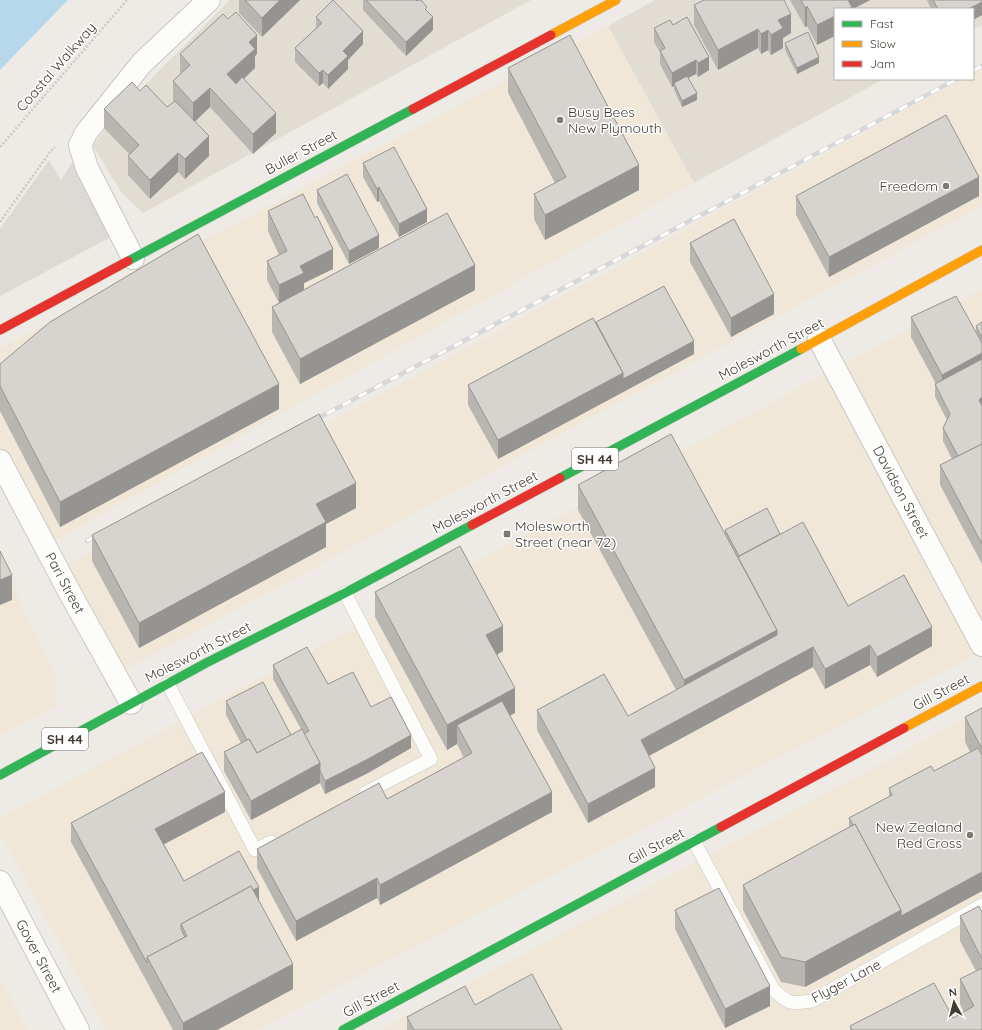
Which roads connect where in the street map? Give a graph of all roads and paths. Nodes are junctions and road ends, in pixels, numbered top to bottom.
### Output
1 (127, 0) edge
2 (209, 0) edge
3 (616, 0) edge
4 (80, 145) junction
5 (0, 147) edge
6 (0, 222) edge
7 (982, 250) edge
8 (133, 258) junction
9 (0, 330) edge
10 (819, 339) junction
11 (0, 461) edge
12 (345, 594) junction
13 (982, 645) edge
14 (168, 684) junction
15 (982, 686) edge
16 (131, 703) junction
17 (0, 775) edge
18 (353, 799) edge
19 (283, 836) edge
20 (694, 841) junction
21 (0, 882) edge
22 (982, 905) edge
23 (78, 1030) edge
24 (343, 1030) edge

1 - 5 path, Coastal Walkway
2 - 4 street
3 - 8 main road, Buller Street
4 - 6 path
4 - 8 street
7 - 10 main road, Molesworth Street / SH 44
8 - 9 main road, Buller Street
10 - 12 main road, Molesworth Street / SH 44
10 - 13 street, Davidson Street
11 - 16 street, Pari Street
12 - 14 main road, Molesworth Street / SH 44
12 - 18 lane
14 - 16 main road, Molesworth Street / SH 44
14 - 19 lane
15 - 20 main road, Gill Street
16 - 17 main road, Molesworth Street / SH 44
20 - 22 lane, Flyger Lane
20 - 24 main road, Gill Street
21 - 23 street, Gover Street

